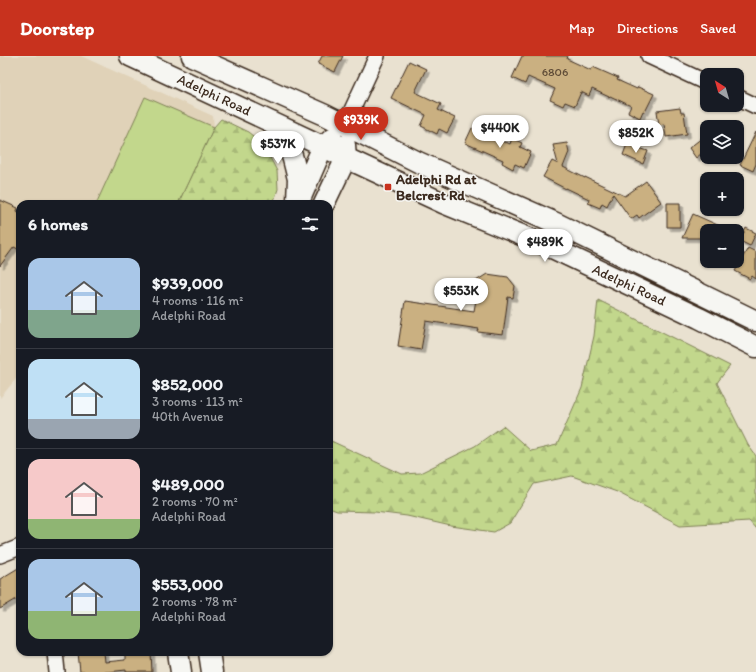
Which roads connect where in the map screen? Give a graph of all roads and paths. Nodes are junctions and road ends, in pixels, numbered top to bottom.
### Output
1 (130, 56) edge
2 (192, 56) edge
3 (377, 56) edge
4 (649, 56) edge
5 (700, 80) edge
6 (744, 101) edge
7 (756, 106) edge
8 (272, 122) junction
9 (344, 125) junction
10 (323, 146) junction
11 (346, 158) junction
12 (297, 200) edge
13 (299, 200) edge
14 (326, 200) edge
15 (756, 321) edge
16 (756, 347) edge
17 (16, 549) edge
18 (0, 555) edge
19 (55, 656) edge
20 (179, 656) edge
21 (210, 656) edge
22 (57, 672) edge
23 (181, 672) edge
24 (212, 672) edge

1 - 8 main road, Adelphi Road
2 - 9 main road, Adelphi Road
3 - 9 street
4 - 5 street
6 - 7 street
8 - 10 main road, Adelphi Road
8 - 12 main road
9 - 10 main road
9 - 11 main road
9 - 15 main road, Adelphi Road
10 - 11 main road, Adelphi Road
10 - 13 main road
11 - 14 main road
11 - 16 main road, Adelphi Road
17 - 18 street
19 - 22 street
20 - 23 main road
21 - 24 main road

